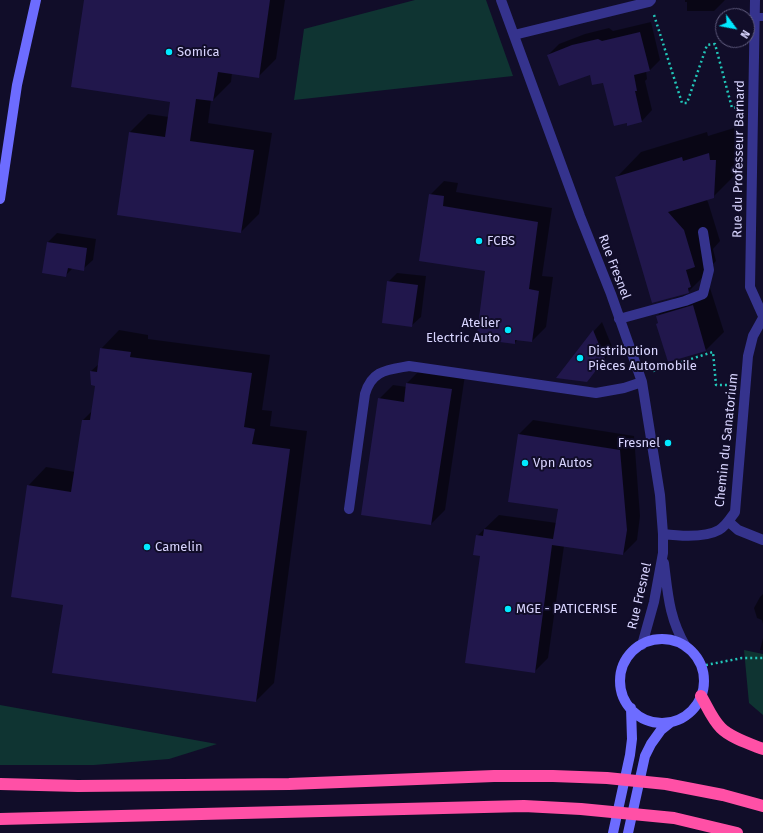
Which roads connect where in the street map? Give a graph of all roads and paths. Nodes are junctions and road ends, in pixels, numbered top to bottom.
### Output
1 (36, 0) edge
2 (501, 0) edge
3 (755, 0) edge
4 (650, 1) edge
5 (759, 17) edge
6 (514, 35) junction
7 (740, 107) dead end
8 (0, 199) edge
9 (703, 232) dead end
10 (763, 317) edge
11 (619, 319) junction
12 (641, 379) junction
13 (730, 385) dead end
14 (349, 509) dead end
15 (729, 522) junction
16 (663, 534) junction
17 (763, 540) edge
18 (662, 553) junction
19 (642, 645) junction
20 (686, 647) junction
21 (763, 658) edge
22 (701, 666) junction
23 (701, 696) junction
24 (631, 708) junction
25 (671, 722) junction
26 (763, 749) edge
27 (0, 784) edge
28 (763, 806) edge
29 (0, 819) edge
30 (613, 833) edge
31 (628, 833) edge
32 (737, 833) edge

1 - 8 street
2 - 6 street, Rue Fresnel
3 - 5 street, Rue du Professeur Barnard
4 - 6 street
4 - 7 path
5 - 10 street, Rue du Professeur Barnard
6 - 11 street, Rue Fresnel
9 - 11 street
10 - 15 street, Chemin du Sanatorium
11 - 12 street, Rue Fresnel
12 - 13 path
12 - 14 street
12 - 16 street, Rue Fresnel
15 - 16 street, Chemin du Sanatorium
15 - 17 street
16 - 18 street, Rue Fresnel
18 - 19 street, Rue Fresnel
18 - 20 street, Rue Fresnel
19 - 20 street
19 - 24 street
20 - 22 street
21 - 22 path
22 - 23 street
23 - 25 street
23 - 26 highway
24 - 25 street
24 - 30 street
25 - 31 street
27 - 28 highway
29 - 32 highway

